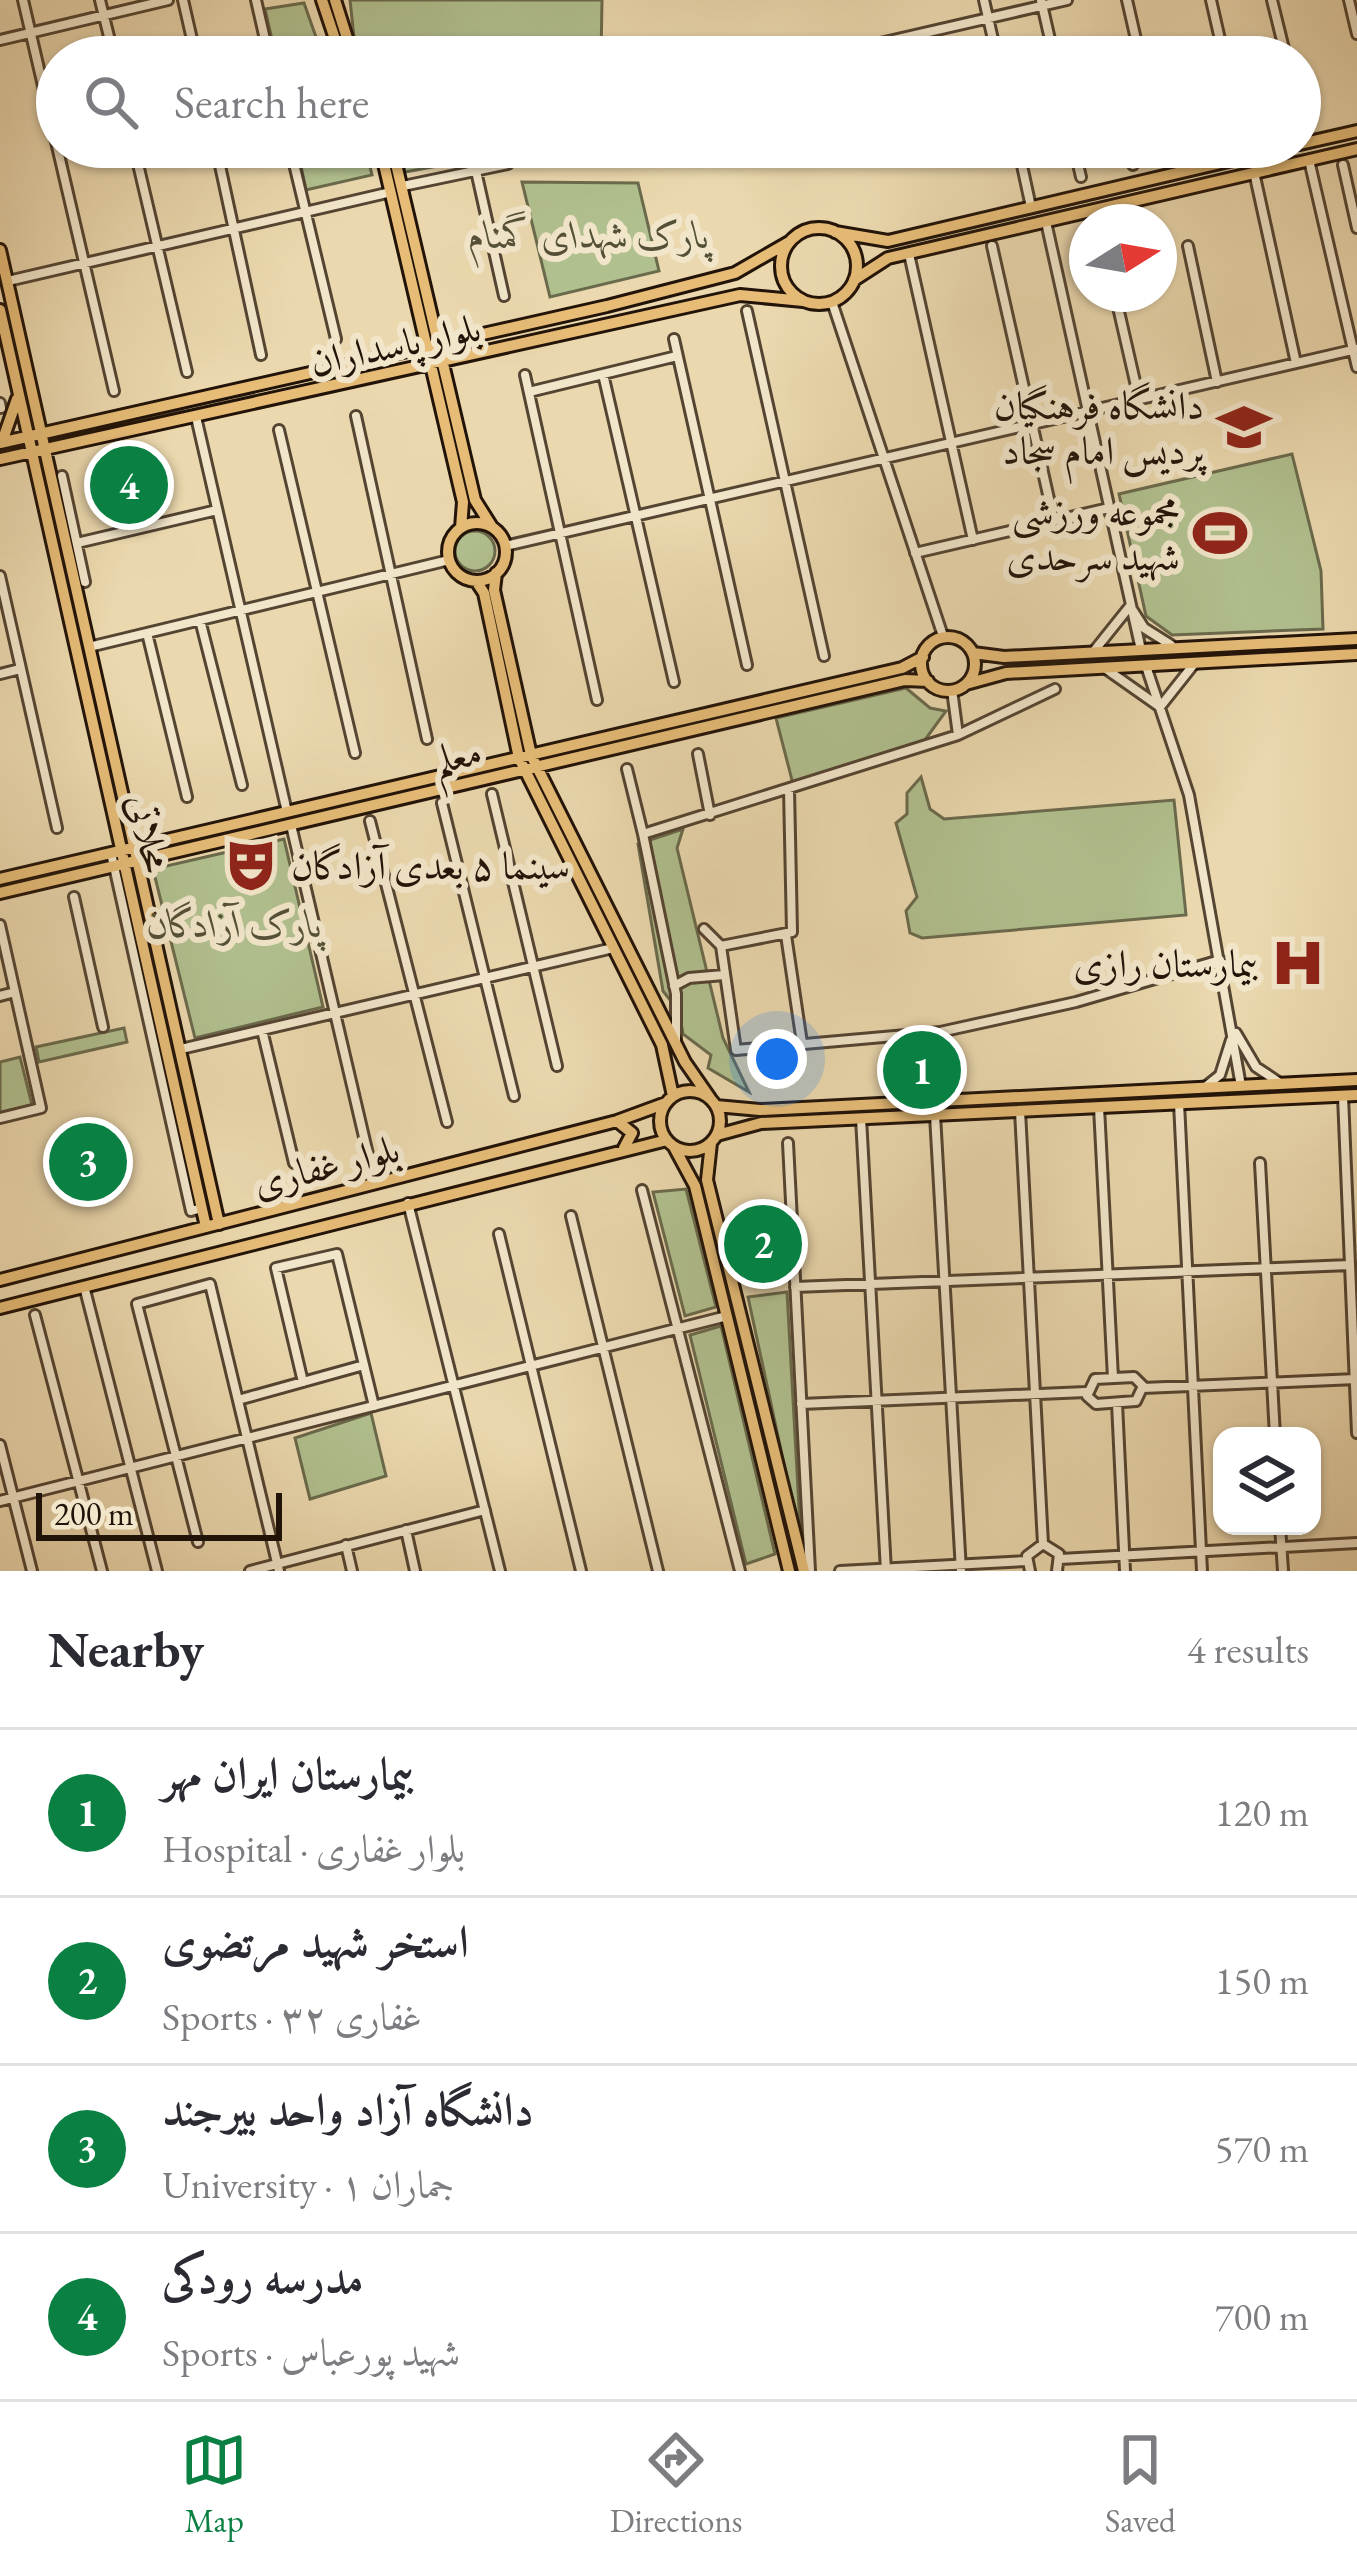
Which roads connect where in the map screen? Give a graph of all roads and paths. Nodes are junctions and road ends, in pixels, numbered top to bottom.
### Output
1 (23, 0) edge
2 (100, 0) edge
3 (168, 0) edge
4 (183, 0) edge
5 (256, 0) edge
6 (322, 0) edge
7 (335, 0) edge
8 (984, 0) edge
9 (1066, 0) edge
10 (1127, 0) edge
11 (1211, 0) edge
12 (1272, 0) edge
13 (1349, 0) edge
14 (1041, 3) edge
15 (104, 15) junction
16 (988, 18) junction
17 (30, 32) junction
18 (1357, 34) edge
19 (109, 36) edge
20 (191, 36) edge
21 (264, 36) edge
22 (334, 36) edge
23 (346, 36) edge
24 (910, 36) edge
25 (992, 36) edge
26 (1049, 36) edge
27 (1136, 36) edge
28 (1219, 36) edge
29 (1281, 36) edge
30 (0, 40) edge
31 (36, 57) edge
32 (1357, 131) edge
33 (1321, 139) edge
34 (1357, 148) edge
35 (1321, 157) edge
36 (1343, 165) dead end
37 (62, 168) edge
38 (139, 168) edge
39 (220, 168) edge
40 (295, 168) edge
41 (389, 168) edge
42 (395, 168) edge
43 (490, 168) edge
44 (1023, 168) edge
45 (1079, 168) edge
46 (1183, 168) edge
47 (1272, 168) edge
48 (1311, 168) edge
49 (476, 171) junction
50 (1254, 172) junction
51 (1081, 177) dead end
52 (398, 189) junction
53 (1031, 207) junction
54 (306, 212) junction
55 (1046, 222) junction
56 (1357, 228) edge
57 (233, 229) junction
58 (835, 232) junction
59 (789, 242) junction
60 (157, 246) junction
61 (992, 246) dead end
62 (1188, 246) dead end
63 (0, 250) edge
64 (909, 254) junction
65 (83, 263) junction
66 (8, 280) junction
67 (854, 280) junction
68 (504, 296) dead end
69 (803, 301) junction
70 (832, 302) junction
71 (0, 310) edge
72 (747, 311) dead end
73 (1119, 312) edge
74 (674, 339) dead end
75 (336, 340) dead end
76 (433, 346) junction
77 (1355, 350) edge
78 (261, 355) dead end
79 (677, 356) junction
80 (1297, 363) junction
81 (438, 366) junction
82 (1357, 367) edge
83 (188, 372) dead end
84 (603, 374) junction
85 (525, 376) dead end
86 (1217, 382) junction
87 (19, 390) junction
88 (114, 391) dead end
89 (529, 392) junction
90 (1139, 399) junction
91 (1087, 412) junction
92 (356, 416) dead end
93 (196, 417) junction
94 (1032, 425) junction
95 (279, 430) dead end
96 (36, 434) junction
97 (1, 442) edge
98 (952, 443) junction
99 (40, 450) junction
100 (0, 459) edge
101 (884, 459) junction
102 (62, 476) dead end
103 (787, 481) junction
104 (710, 498) junction
105 (1108, 508) junction
106 (217, 510) junction
107 (636, 516) junction
108 (1054, 521) junction
109 (492, 527) junction
110 (461, 528) junction
111 (561, 533) junction
112 (973, 540) junction
113 (77, 543) junction
114 (505, 546) junction
115 (915, 553) junction
116 (449, 560) junction
117 (392, 574) junction
118 (496, 574) junction
119 (0, 576) edge
120 (476, 581) junction
121 (85, 582) dead end
122 (317, 592) junction
123 (1130, 606) junction
124 (239, 610) junction
125 (200, 620) junction
126 (147, 633) junction
127 (943, 637) junction
128 (1357, 639) edge
129 (89, 647) junction
130 (1180, 648) junction
131 (1141, 650) junction
132 (973, 652) junction
133 (1093, 652) junction
134 (1357, 654) edge
135 (824, 656) dead end
136 (923, 657) junction
137 (1194, 664) junction
138 (747, 665) dead end
139 (1146, 666) junction
140 (1105, 668) junction
141 (20, 670) junction
142 (0, 674) edge
143 (674, 682) dead end
144 (928, 682) junction
145 (966, 684) junction
146 (1054, 689) dead end
147 (952, 690) junction
148 (597, 700) dead end
149 (1160, 707) junction
150 (958, 735) junction
151 (428, 739) dead end
152 (355, 753) dead end
153 (698, 754) dead end
154 (528, 762) junction
155 (627, 769) dead end
156 (242, 785) dead end
157 (789, 789) junction
158 (492, 794) dead end
159 (187, 797) dead end
160 (442, 803) dead end
161 (710, 814) junction
162 (289, 818) junction
163 (370, 821) dead end
164 (57, 828) dead end
165 (643, 834) junction
166 (124, 857) junction
167 (0, 879) edge
168 (0, 893) edge
169 (74, 897) dead end
170 (0, 925) edge
171 (704, 929) dead end
172 (786, 935) junction
173 (721, 946) junction
174 (614, 947) junction
175 (1220, 960) junction
176 (532, 967) junction
177 (724, 976) junction
178 (484, 978) junction
179 (674, 986) junction
180 (15, 992) junction
181 (415, 994) junction
182 (0, 996) edge
183 (334, 1013) junction
184 (1232, 1026) junction
185 (103, 1027) dead end
186 (262, 1030) junction
187 (802, 1043) junction
188 (676, 1044) junction
189 (182, 1049) junction
190 (557, 1066) dead end
191 (1357, 1081) edge
192 (1282, 1084) junction
193 (1241, 1086) junction
194 (1198, 1088) junction
195 (1350, 1095) edge
196 (514, 1096) dead end
197 (669, 1099) junction
198 (713, 1102) junction
199 (1178, 1103) junction
200 (1099, 1107) junction
201 (1020, 1111) junction
202 (935, 1114) junction
203 (0, 1118) edge
204 (861, 1118) junction
205 (617, 1121) junction
206 (447, 1122) dead end
207 (714, 1139) junction
208 (788, 1143) dead end
209 (671, 1144) junction
210 (624, 1148) junction
211 (294, 1163) dead end
212 (1260, 1163) dead end
213 (374, 1184) junction
214 (642, 1190) dead end
215 (408, 1203) junction
216 (571, 1216) dead end
217 (213, 1226) junction
218 (499, 1234) dead end
219 (1350, 1264) junction
220 (1266, 1269) junction
221 (1186, 1272) junction
222 (1108, 1276) junction
223 (4, 1279) edge
224 (1029, 1280) junction
225 (945, 1284) junction
226 (84, 1286) junction
227 (795, 1287) junction
228 (870, 1287) junction
229 (14, 1304) junction
230 (0, 1308) edge
231 (35, 1315) dead end
232 (728, 1316) junction
233 (680, 1329) junction
234 (604, 1348) junction
235 (364, 1365) junction
236 (532, 1366) junction
237 (1113, 1378) junction
238 (1356, 1379) edge
239 (303, 1382) junction
240 (1273, 1383) junction
241 (453, 1386) junction
242 (1191, 1386) junction
243 (1143, 1388) junction
244 (1086, 1392) junction
245 (1035, 1394) junction
246 (952, 1398) junction
247 (238, 1400) junction
248 (877, 1401) junction
249 (1117, 1402) junction
250 (801, 1404) junction
251 (374, 1406) junction
252 (1275, 1427) edge
253 (1357, 1433) edge
254 (248, 1438) junction
255 (0, 1445) edge
256 (176, 1456) junction
257 (132, 1468) junction
258 (79, 1481) junction
259 (14, 1498) junction
260 (0, 1501) edge
261 (485, 1510) junction
262 (406, 1530) junction
263 (1281, 1535) edge
264 (198, 1542) dead end
265 (1357, 1543) edge
266 (1042, 1544) junction
267 (346, 1545) junction
268 (1282, 1547) junction
269 (1201, 1551) junction
270 (1125, 1556) junction
271 (1060, 1559) junction
272 (1028, 1566) edge
273 (279, 1567) edge
274 (31, 1568) edge
275 (960, 1568) edge
276 (886, 1570) edge
277 (102, 1571) edge
278 (157, 1571) edge
279 (250, 1571) edge
280 (352, 1571) edge
281 (415, 1571) edge
282 (500, 1571) edge
283 (581, 1571) edge
284 (658, 1571) edge
285 (740, 1571) edge
286 (789, 1571) edge
287 (807, 1571) edge
288 (840, 1571) edge
289 (1057, 1571) edge
290 (1125, 1571) edge
291 (1202, 1571) edge
292 (1283, 1571) edge

1 - 17 street
2 - 15 street
3 - 15 street
4 - 20 street
5 - 21 street
6 - 22 main road
7 - 23 main road
8 - 16 street
9 - 14 street
10 - 27 street
11 - 28 street
12 - 29 street
13 - 18 street
14 - 16 street
14 - 26 street
15 - 17 street
15 - 19 street
16 - 24 street
16 - 25 street
17 - 30 street
17 - 31 street
32 - 33 main road
34 - 35 main road
36 - 56 street
37 - 65 street
38 - 60 street
39 - 57 street
40 - 54 street
41 - 52 main road
42 - 52 main road
43 - 49 street
44 - 53 street
45 - 51 street
46 - 53 main road
47 - 50 main road
48 - 77 street
49 - 52 street
49 - 68 street
50 - 55 main road
50 - 80 street
52 - 54 street
52 - 76 main road
53 - 58 main road
54 - 57 street
54 - 75 street
55 - 64 main road
55 - 91 street
57 - 60 street
57 - 78 street
58 - 59 main road
58 - 67 main road
59 - 69 main road
59 - 76 main road, بلوار پاسداران
60 - 65 street
60 - 83 street
61 - 94 street
62 - 86 street
63 - 66 main road
64 - 67 main road
64 - 98 street
65 - 66 street
65 - 88 street
66 - 96 main road
67 - 70 main road
69 - 70 main road
69 - 81 main road, بلوار پاسداران
70 - 101 street
71 - 87 main road
72 - 103 street
73 - 90 street
74 - 79 street
76 - 81 main road
76 - 96 main road, بلوار پاسداران
77 - 80 street
77 - 82 street
79 - 84 street
79 - 104 street
80 - 86 street
81 - 93 main road, بلوار پاسداران
81 - 109 main road
81 - 110 main road
84 - 89 street
84 - 107 street
85 - 89 street
86 - 90 street
87 - 96 main road
87 - 97 main road
89 - 111 street
90 - 91 street
91 - 94 street
91 - 105 street
92 - 117 street
93 - 99 main road, بلوار پاسداران
93 - 106 street
94 - 98 street
94 - 108 street
95 - 122 street
96 - 97 main road, بلوار پاسداران
96 - 99 main road
98 - 101 street
98 - 112 street
99 - 100 main road, بلوار پاسداران
99 - 129 main road, محلاتی
99 - 166 main road, محلاتی
101 - 103 street
101 - 115 street
102 - 113 street
103 - 104 street
103 - 135 street
104 - 107 street
104 - 138 street
105 - 108 street
105 - 123 street
106 - 113 street
106 - 124 street
107 - 111 street
107 - 143 street
108 - 112 street
109 - 110 main road
109 - 114 main road
110 - 116 main road
111 - 114 street
111 - 148 street
112 - 115 street
113 - 121 street
114 - 118 main road
115 - 127 street
116 - 117 street
116 - 120 main road
117 - 122 street
117 - 151 street
118 - 120 main road
118 - 154 main road
119 - 141 street
120 - 154 main road
122 - 124 street
122 - 152 street
123 - 130 street
123 - 131 street
123 - 133 street
124 - 125 street
124 - 162 street
125 - 126 street
125 - 156 street
126 - 129 street
126 - 159 street
127 - 132 main road
127 - 136 main road
128 - 130 main road
129 - 166 main road, محلاتی
130 - 131 main road
131 - 133 main road
132 - 133 main road
132 - 145 main road
134 - 137 main road
136 - 144 main road
136 - 154 main road, معلم
137 - 139 main road
137 - 149 street
139 - 140 main road
139 - 149 street
140 - 145 main road
140 - 149 street
141 - 142 street
141 - 164 street
144 - 147 main road
144 - 154 main road, معلم
145 - 147 main road
146 - 150 street
147 - 150 street
149 - 175 street
150 - 157 street
153 - 161 street
154 - 162 main road, معلم
154 - 174 main road
154 - 188 main road
155 - 165 street
157 - 161 street
157 - 172 street
158 - 176 street
160 - 178 street
161 - 165 street
162 - 166 main road, معلم
162 - 183 street
163 - 181 street
165 - 179 street
166 - 167 main road, معلم
166 - 168 main road, معلم
166 - 189 main road, محلاتی
166 - 217 main road, محلاتی
169 - 185 street
170 - 180 street
171 - 173 street
172 - 173 street
172 - 187 street
173 - 177 street
174 - 176 street
174 - 197 main road
175 - 184 street
175 - 187 street
176 - 178 street
176 - 190 street
177 - 179 street
177 - 187 street
178 - 181 street
178 - 196 street
179 - 188 street
180 - 182 street
180 - 203 street
181 - 183 street
181 - 206 street
183 - 186 street
183 - 213 street
184 - 192 street
184 - 193 street
184 - 194 street
186 - 189 street
186 - 211 street
188 - 198 main road
189 - 217 main road, محلاتی
191 - 192 main road
192 - 193 main road
193 - 194 main road
194 - 198 main road
195 - 199 main road
195 - 219 street
197 - 198 main road
197 - 205 main road, بلوار غفاری
197 - 209 main road
198 - 207 main road
199 - 200 main road
199 - 221 street
200 - 201 main road
200 - 222 street
201 - 202 main road
201 - 224 street
202 - 204 main road
202 - 225 street
204 - 207 main road
204 - 228 street
205 - 210 main road
205 - 213 main road, بلوار غفاری
207 - 209 main road
207 - 287 main road
208 - 227 street
209 - 210 main road, بلوار غفاری
209 - 232 main road
210 - 215 main road, بلوار غفاری
212 - 220 street
213 - 217 main road, بلوار غفاری
214 - 233 street
215 - 226 main road, بلوار غفاری
215 - 241 street
216 - 234 street
217 - 223 main road, بلوار غفاری
218 - 236 street
219 - 220 street
219 - 238 street
220 - 221 street
220 - 240 street
221 - 222 street
221 - 242 street
222 - 224 street
222 - 237 street
223 - 229 main road
224 - 225 street
224 - 245 street
225 - 228 street
225 - 246 street
226 - 229 main road, بلوار غفاری
226 - 257 street
227 - 228 street
227 - 250 street
228 - 248 street
229 - 230 main road, بلوار غفاری
231 - 258 street
232 - 233 street
232 - 286 main road
233 - 234 street
233 - 285 street
234 - 236 street
234 - 284 street
235 - 239 street
235 - 239 street
235 - 251 street
236 - 241 street
236 - 283 street
237 - 243 street
237 - 244 street
238 - 240 street
238 - 253 street
239 - 247 street
240 - 242 street
240 - 252 street
241 - 251 street
241 - 261 street
242 - 243 street
242 - 269 street
243 - 249 street
244 - 245 street
244 - 249 street
245 - 246 street
245 - 266 street
246 - 248 street
246 - 275 street
247 - 254 street
247 - 256 street
248 - 250 street
248 - 276 street
249 - 270 street
250 - 287 street
251 - 254 street
254 - 256 street
254 - 273 street
255 - 259 street
256 - 257 street
256 - 264 street
257 - 258 street
257 - 278 street
258 - 259 street
258 - 277 street
259 - 260 street
259 - 274 street
261 - 262 street
261 - 282 street
262 - 267 street
262 - 281 street
263 - 268 street
265 - 268 street
266 - 271 street
266 - 272 street
267 - 273 street
267 - 280 street
268 - 269 street
268 - 292 street
269 - 270 street
269 - 291 street
270 - 271 street
270 - 290 street
271 - 289 street
272 - 275 street
273 - 279 street
275 - 276 street
276 - 288 street

